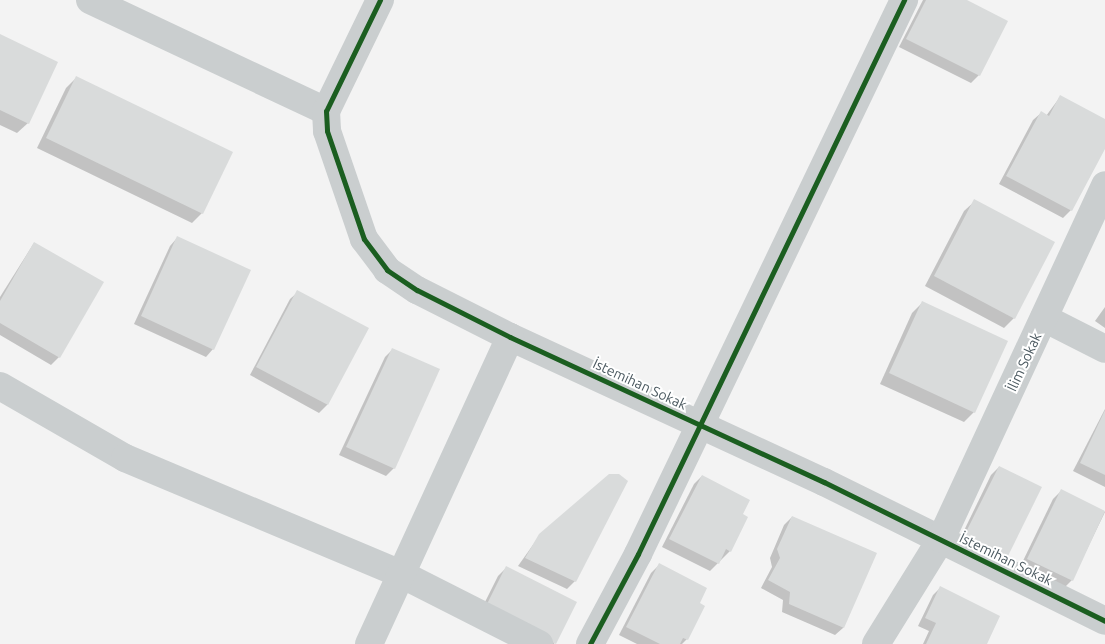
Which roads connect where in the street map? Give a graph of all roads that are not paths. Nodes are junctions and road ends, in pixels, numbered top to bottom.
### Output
1 (90, 0) edge
2 (380, 0) edge
3 (904, 0) edge
4 (326, 121) junction
5 (1105, 185) edge
6 (1044, 318) junction
7 (510, 336) junction
8 (1105, 349) edge
9 (0, 386) edge
10 (701, 425) junction
11 (942, 539) junction
12 (401, 574) junction
13 (1105, 621) edge
14 (369, 644) edge
15 (539, 644) edge
16 (590, 644) edge
17 (876, 644) edge

1 - 4 street
2 - 4 street
3 - 10 street
4 - 7 street, İstemihan Sokak
5 - 6 street, İlim Sokak
6 - 8 street
6 - 11 street, İlim Sokak
7 - 10 street, İstemihan Sokak
7 - 12 street
9 - 12 street
10 - 11 street, İstemihan Sokak
10 - 16 street
11 - 13 street, İstemihan Sokak
11 - 17 street, İlim Sokak
12 - 14 street
12 - 15 street

